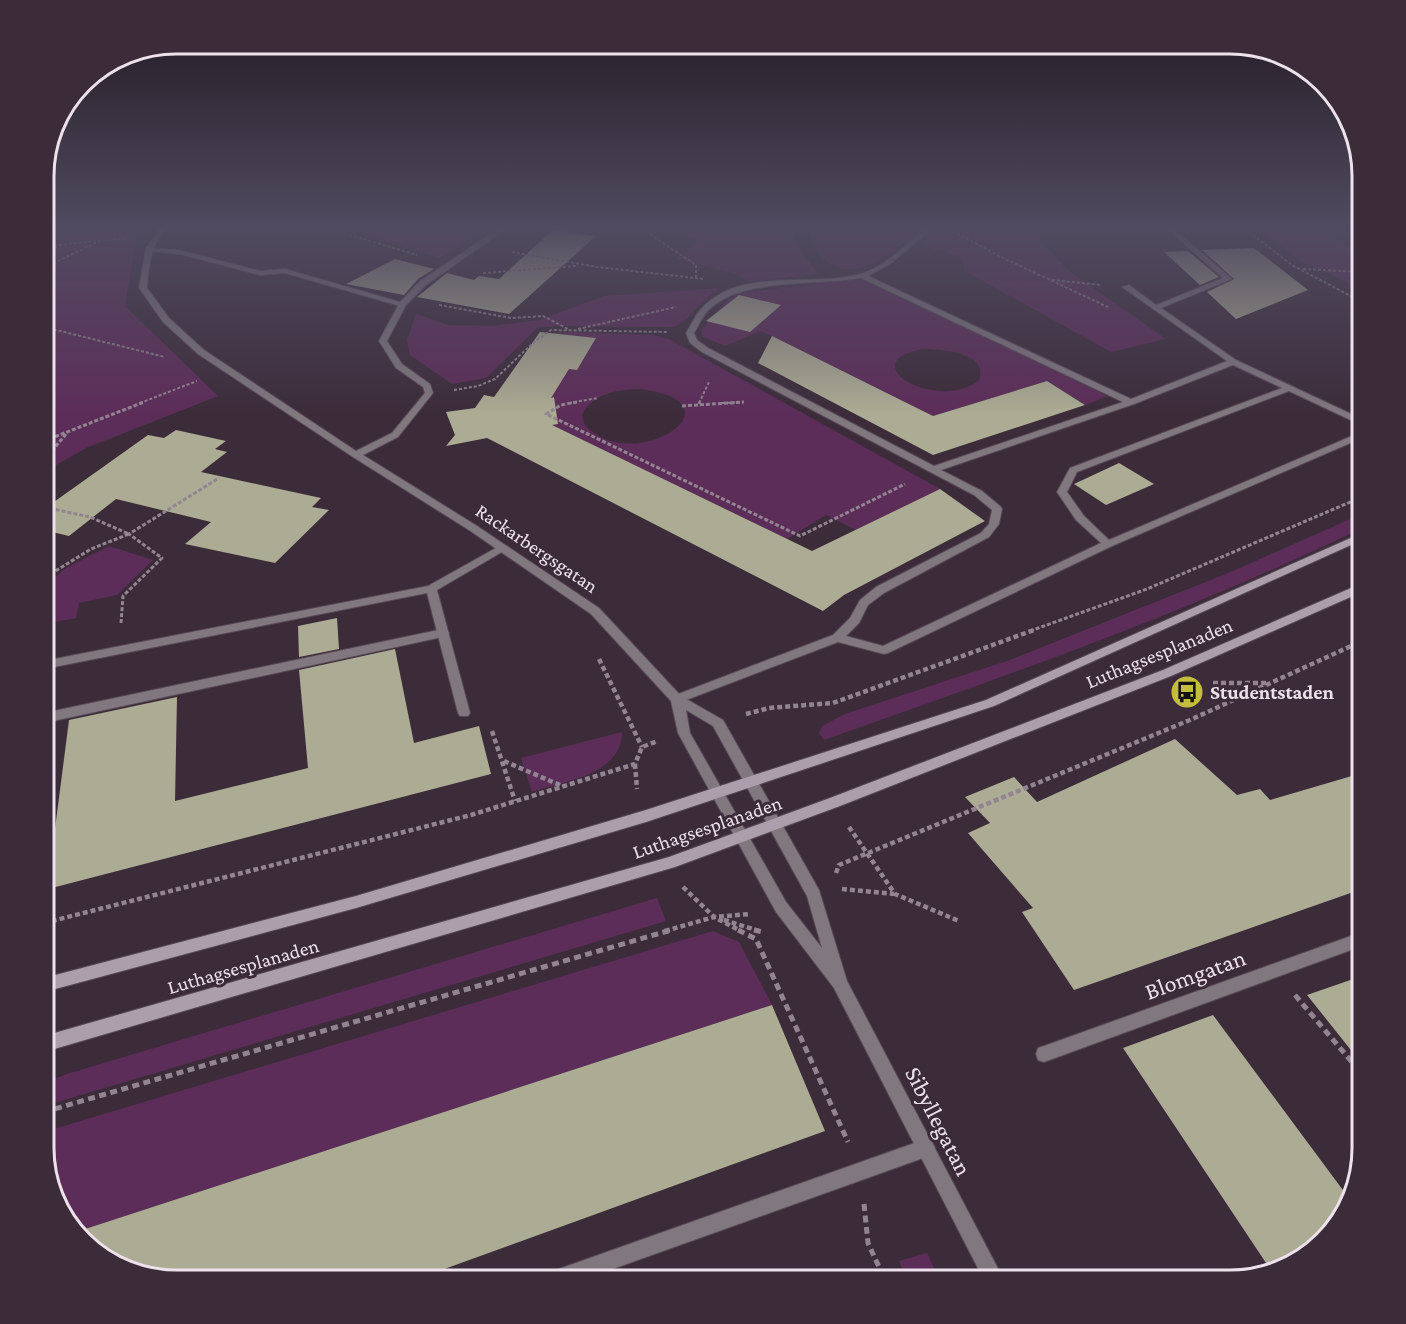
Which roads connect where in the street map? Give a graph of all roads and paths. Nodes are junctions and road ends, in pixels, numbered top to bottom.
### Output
1 (145, 291) edge
2 (356, 291) edge
3 (416, 291) edge
4 (732, 291) edge
5 (894, 291) edge
6 (1073, 291) edge
7 (1131, 291) edge
8 (1198, 291) edge
9 (445, 297) dead end
10 (716, 299) junction
11 (403, 304) junction
12 (1155, 308) junction
13 (1113, 309) dead end
14 (54, 329) edge
15 (568, 329) junction
16 (578, 330) junction
17 (690, 333) junction
18 (206, 356) junction
19 (1233, 362) junction
20 (226, 369) junction
21 (1288, 388) junction
22 (451, 390) dead end
23 (792, 395) junction
24 (598, 398) dead end
25 (1131, 402) junction
26 (682, 406) dead end
27 (1352, 417) edge
28 (68, 432) junction
29 (54, 437) edge
30 (1352, 439) edge
31 (54, 448) edge
32 (356, 455) junction
33 (932, 470) junction
34 (219, 478) dead end
35 (1352, 501) edge
36 (54, 509) edge
37 (129, 534) junction
38 (1352, 540) edge
39 (1108, 544) junction
40 (502, 548) junction
41 (54, 572) edge
42 (431, 589) junction
43 (1352, 592) edge
44 (443, 633) junction
45 (837, 638) junction
46 (1352, 646) edge
47 (120, 651) junction
48 (54, 664) edge
49 (1210, 683) dead end
50 (1271, 683) junction
51 (677, 699) junction
52 (464, 713) dead end
53 (743, 715) dead end
54 (54, 716) edge
55 (492, 731) dead end
56 (660, 740) dead end
57 (504, 760) junction
58 (635, 764) junction
59 (752, 783) junction
60 (562, 786) junction
61 (718, 793) junction
62 (638, 800) dead end
63 (515, 801) junction
64 (775, 825) junction
65 (742, 837) junction
66 (865, 855) junction
67 (836, 876) dead end
68 (832, 888) dead end
69 (684, 890) dead end
70 (895, 894) junction
71 (756, 914) dead end
72 (714, 917) junction
73 (54, 920) edge
74 (959, 921) dead end
75 (1352, 943) edge
76 (1274, 972) junction
77 (54, 982) edge
78 (840, 983) junction
79 (54, 1041) edge
80 (1044, 1054) dead end
81 (1352, 1062) edge
82 (54, 1109) edge
83 (926, 1148) junction
84 (861, 1172) junction
85 (584, 1270) edge
86 (880, 1270) edge
87 (989, 1270) edge

1 - 18 street, Rackarbergsgatan
2 - 11 street
3 - 11 street
4 - 10 street
5 - 25 street
6 - 13 path
7 - 12 street
8 - 12 street
9 - 15 path
10 - 16 path
10 - 17 street
11 - 32 street
12 - 19 street
14 - 18 path
15 - 16 path
15 - 22 path
16 - 17 path
17 - 23 street
18 - 20 street, Rackarbergsgatan
19 - 21 street
19 - 25 street
20 - 28 path
20 - 32 street, Rackarbergsgatan
21 - 27 street
21 - 39 street
23 - 26 path
23 - 33 street
24 - 33 path
25 - 33 street
28 - 29 path
28 - 31 path
30 - 39 street
32 - 40 street, Rackarbergsgatan
33 - 45 street
34 - 37 path
35 - 53 path
36 - 37 path
37 - 41 path
37 - 47 path
38 - 59 main road, Luthagsesplanaden
39 - 45 street
40 - 42 street
40 - 51 street, Rackarbergsgatan
42 - 44 street
42 - 47 street
43 - 64 main road, Luthagsesplanaden
44 - 52 street
44 - 54 street
45 - 51 street
46 - 50 path
47 - 48 street
49 - 50 path
50 - 66 path
51 - 59 street, Rackarbergsgatan
51 - 61 street
55 - 57 path
56 - 58 path
57 - 60 path
57 - 63 path
58 - 60 path
58 - 62 path
59 - 61 main road, Luthagsesplanaden
59 - 64 street, Rackarbergsgatan
60 - 63 path
61 - 65 street
61 - 77 main road, Luthagsesplanaden
63 - 73 path
64 - 65 main road, Luthagsesplanaden
64 - 78 street, Sibyllegatan
65 - 78 street, Sibyllegatan
65 - 79 main road, Luthagsesplanaden
66 - 67 path
66 - 70 path
68 - 70 path
69 - 72 path
70 - 74 path
71 - 72 path
72 - 82 path
72 - 84 path
75 - 76 street, Blomgatan
76 - 80 street, Blomgatan
76 - 81 path
78 - 83 street, Sibyllegatan
83 - 84 street
83 - 87 street, Sibyllegatan
84 - 85 street
84 - 86 path

